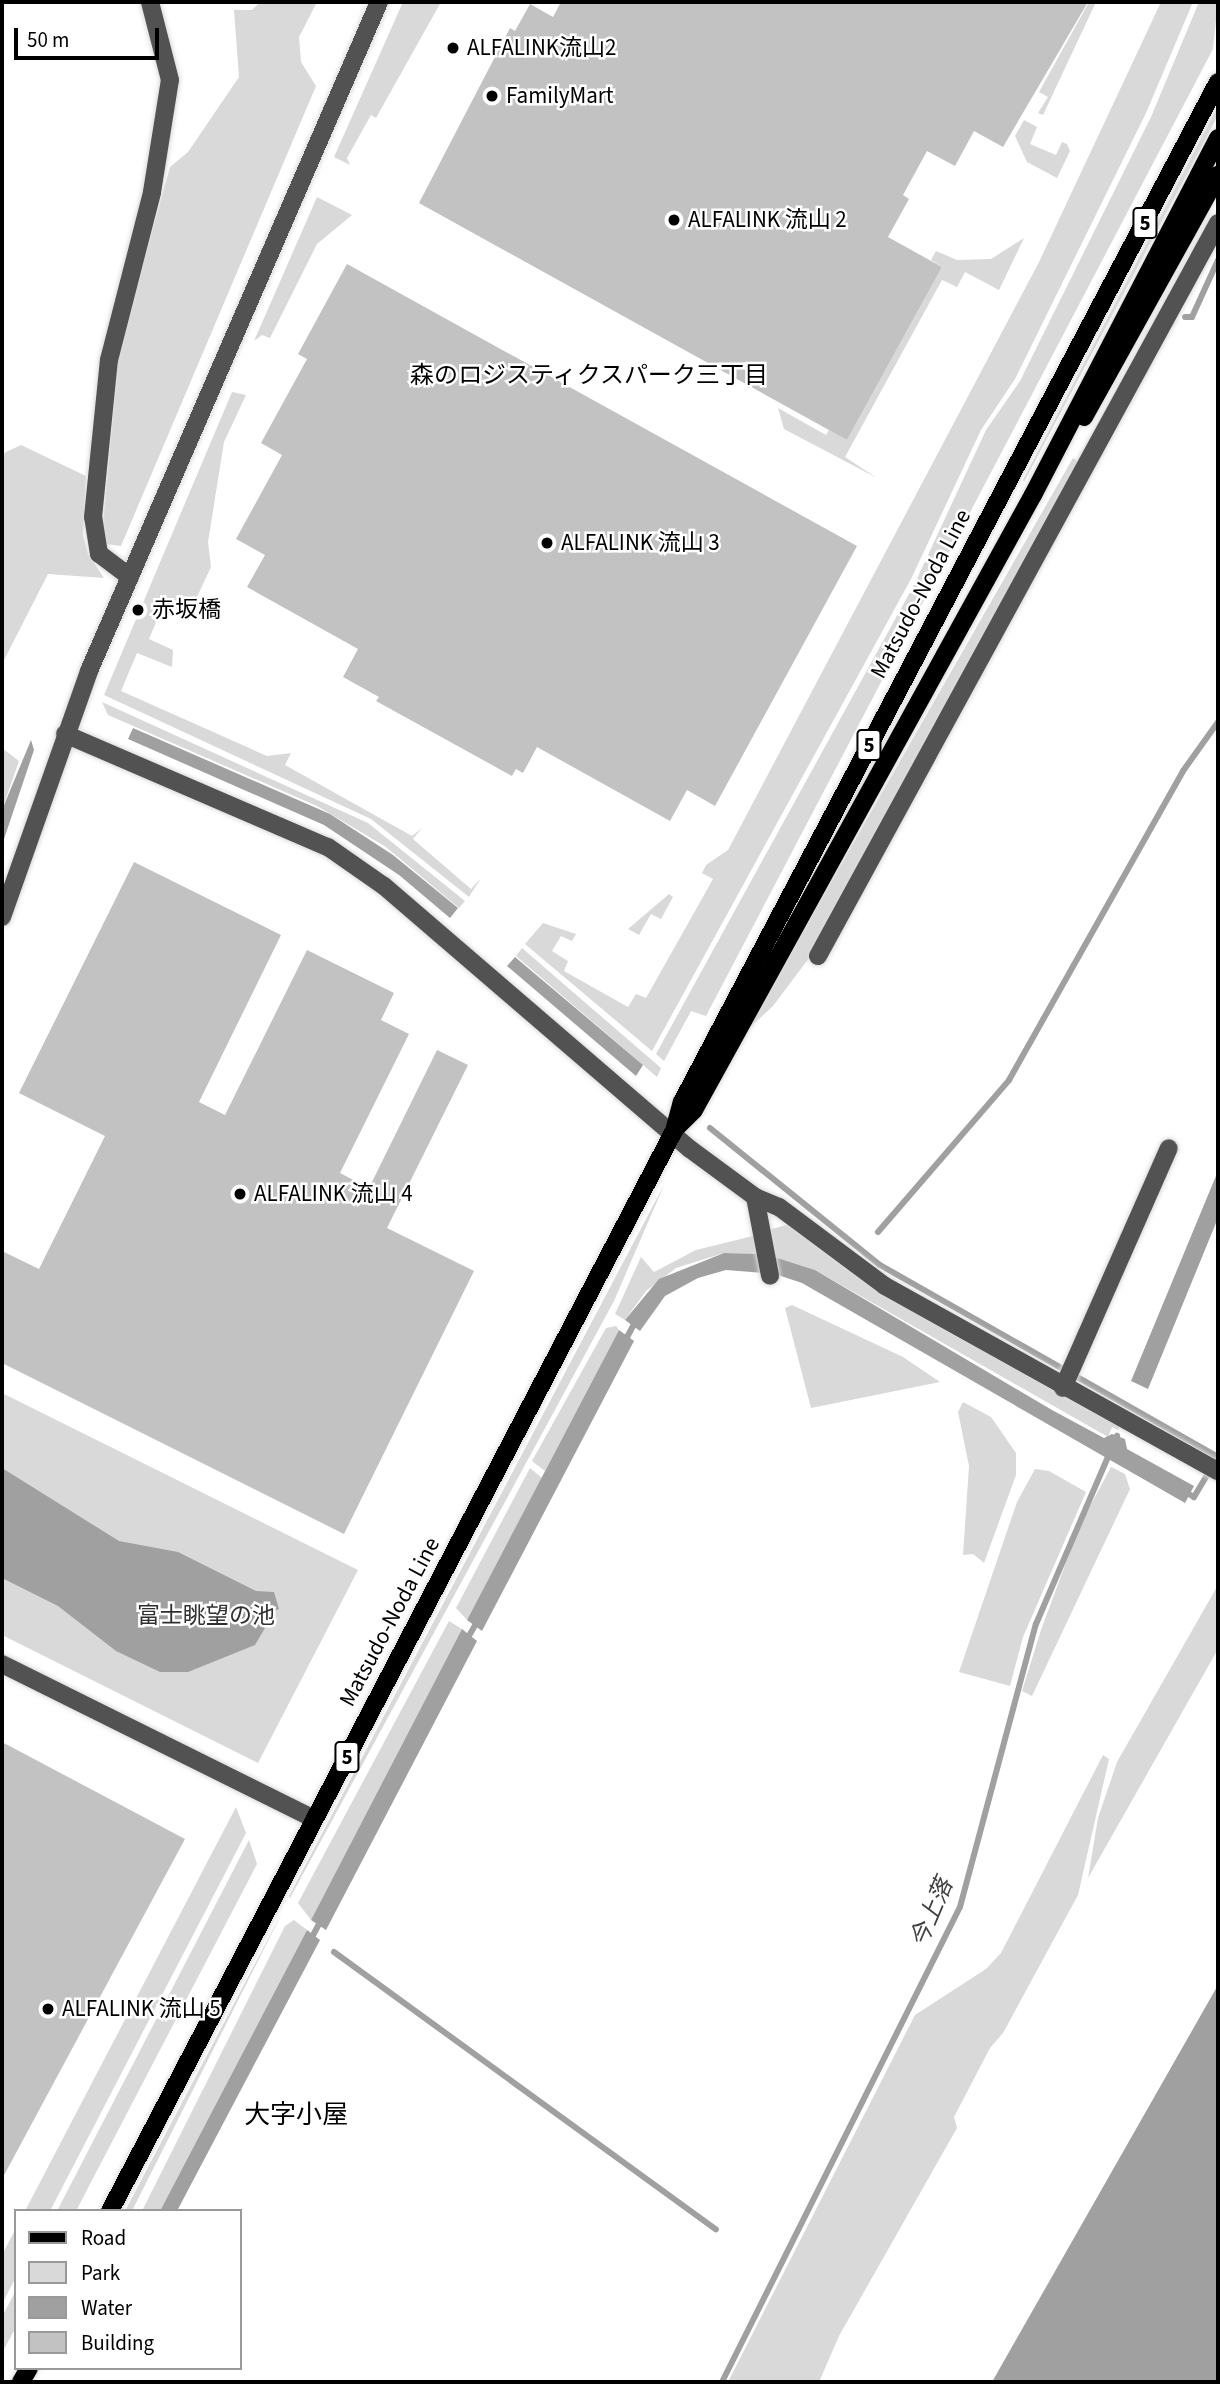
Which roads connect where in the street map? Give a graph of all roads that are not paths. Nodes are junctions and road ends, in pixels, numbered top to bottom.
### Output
1 (150, 2) edge
2 (379, 2) edge
3 (1218, 82) edge
4 (1218, 138) edge
5 (1218, 175) edge
6 (1218, 223) edge
7 (1033, 495) junction
8 (130, 577) junction
9 (65, 734) junction
10 (2, 917) edge
11 (818, 956) dead end
12 (674, 1130) junction
13 (1169, 1148) dead end
14 (755, 1197) junction
15 (770, 1276) dead end
16 (1068, 1378) junction
17 (1213, 1470) edge
18 (2, 1664) edge
19 (314, 1819) junction
20 (111, 2209) edge

1 - 8 street
2 - 8 street
3 - 12 main road, Matsudo-Noda Line / 5
4 - 7 main road, Matsudo-Noda Line / 5
5 - 7 main road
6 - 11 street
7 - 12 main road, Matsudo-Noda Line / 5
8 - 9 street
9 - 10 street
9 - 12 street
12 - 14 street
12 - 19 main road, Matsudo-Noda Line / 5
13 - 16 street
14 - 15 street
14 - 16 street
16 - 17 street
18 - 19 street
19 - 20 main road, Matsudo-Noda Line / 5

